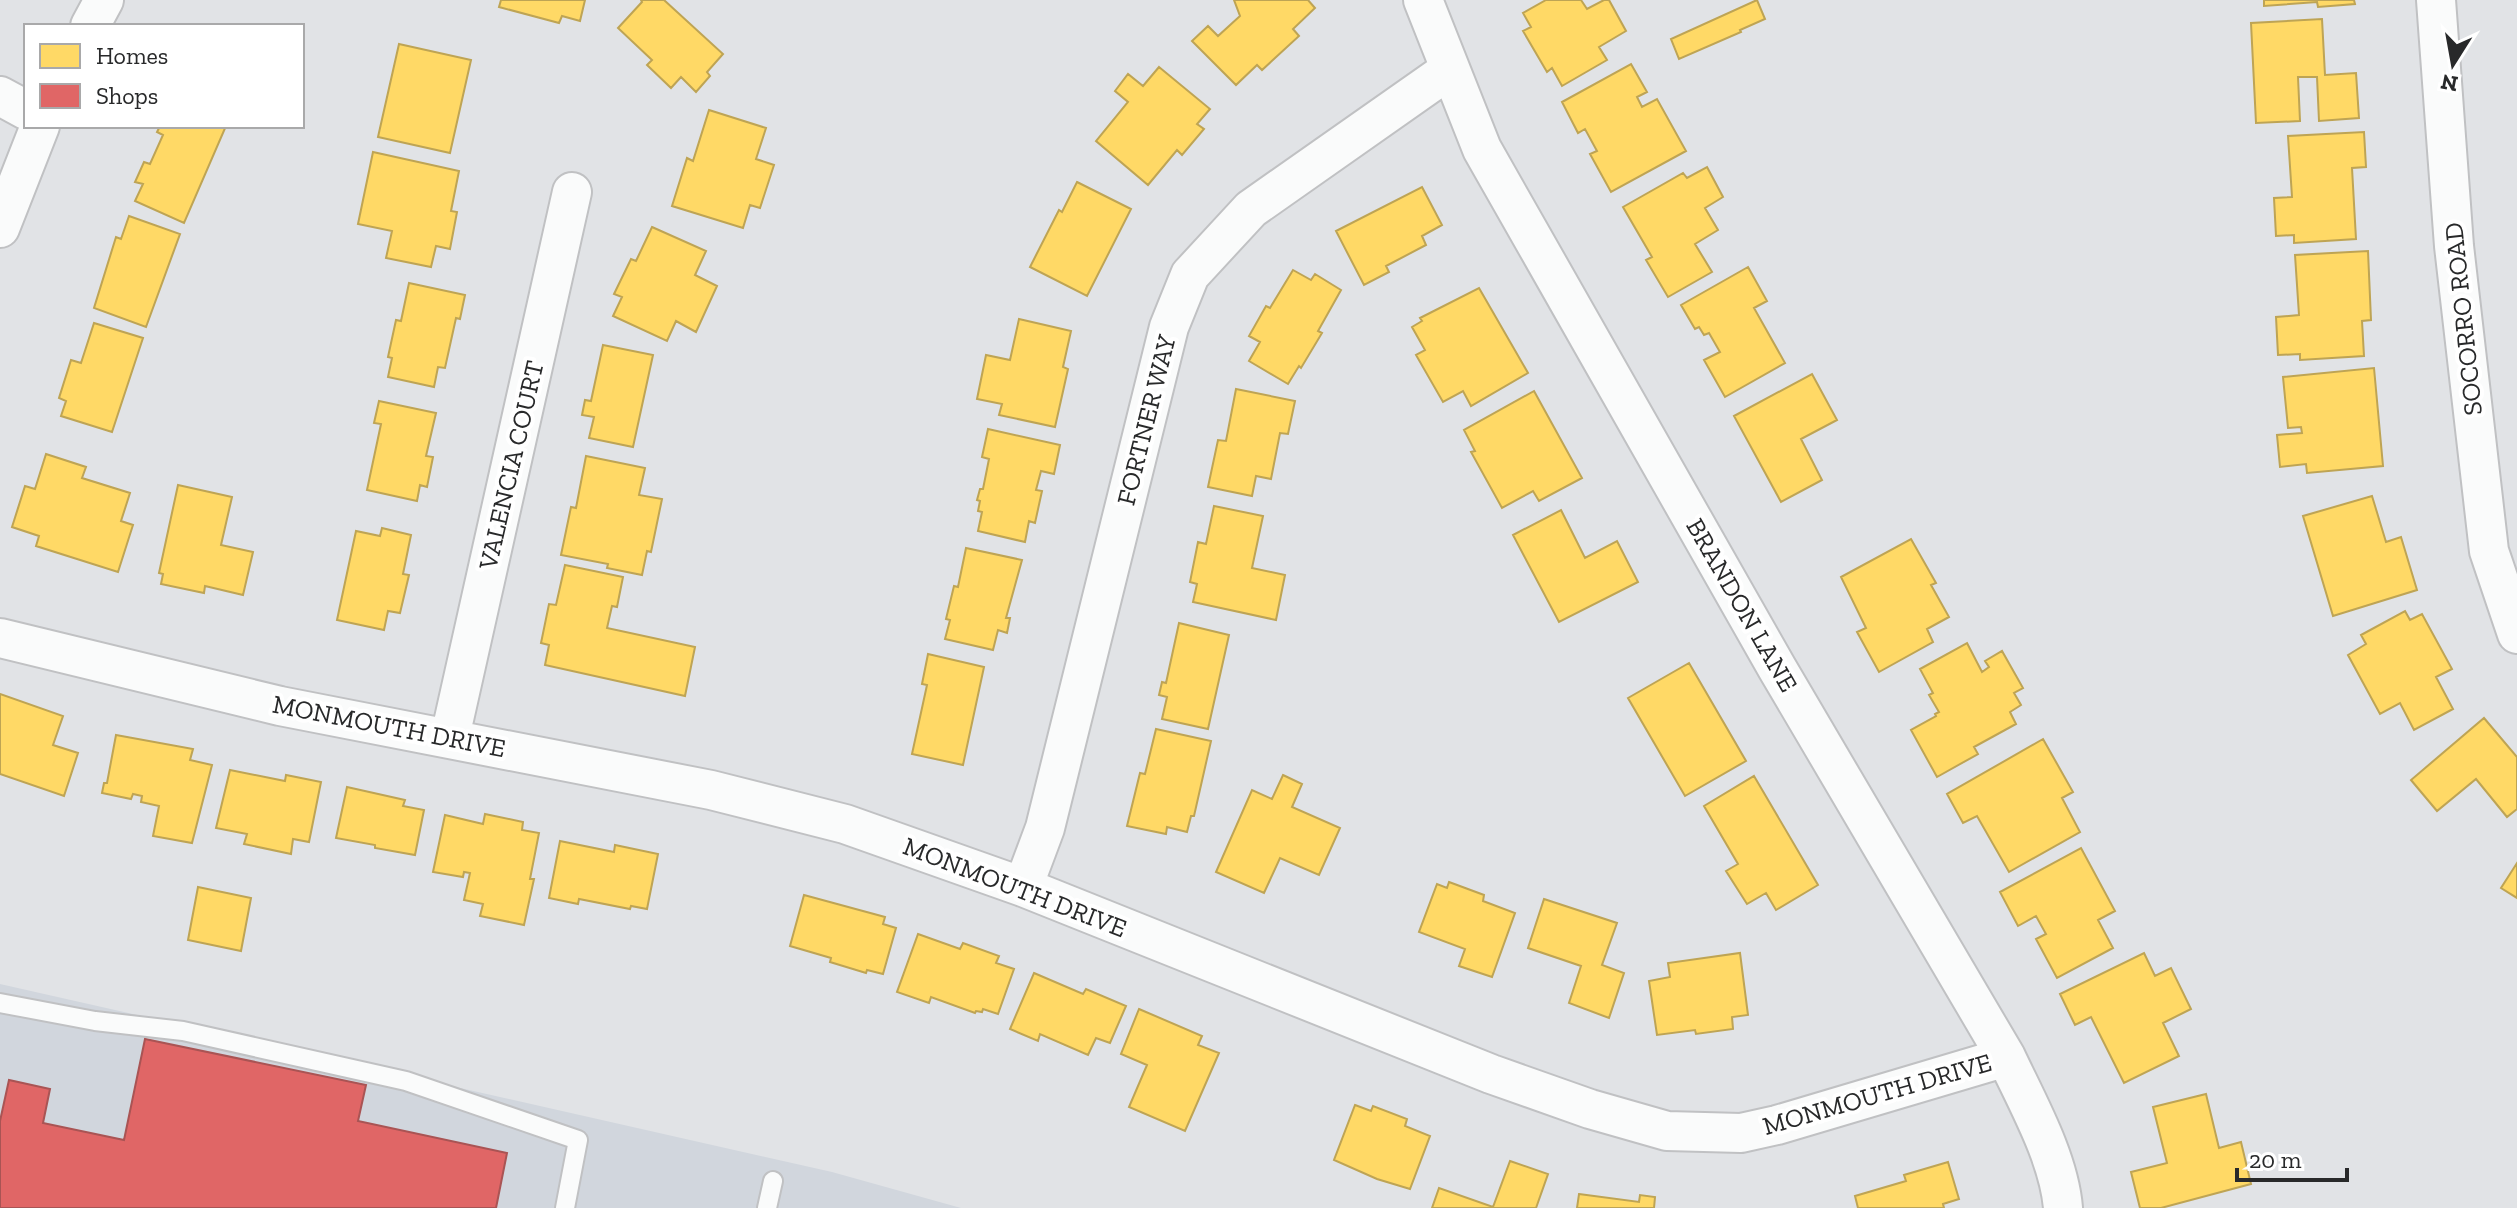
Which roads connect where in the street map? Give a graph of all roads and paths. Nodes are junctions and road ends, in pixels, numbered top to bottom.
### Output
1 (104, 0) edge
2 (1423, 0) edge
3 (2436, 0) edge
4 (91, 24) edge
5 (1449, 70) junction
6 (0, 96) edge
7 (24, 109) edge
8 (39, 128) edge
9 (572, 192) dead end
10 (0, 228) edge
11 (2517, 634) edge
12 (0, 638) edge
13 (450, 737) junction
14 (1023, 887) junction
15 (0, 1003) edge
16 (2006, 1057) junction
17 (773, 1181) dead end
18 (565, 1208) edge
19 (767, 1208) edge
20 (2063, 1208) edge

1 - 4 street
2 - 5 street, BRANDON LANE
3 - 11 street, SOCORRO ROAD
5 - 14 street, FORTNER WAY
5 - 16 street, BRANDON LANE
6 - 7 street
8 - 10 street
9 - 13 street, VALENCIA COURT
12 - 13 street, MONMOUTH DRIVE
13 - 14 street, MONMOUTH DRIVE
14 - 16 street, MONMOUTH DRIVE
15 - 18 lane
16 - 20 street, BRANDON LANE
17 - 19 lane

